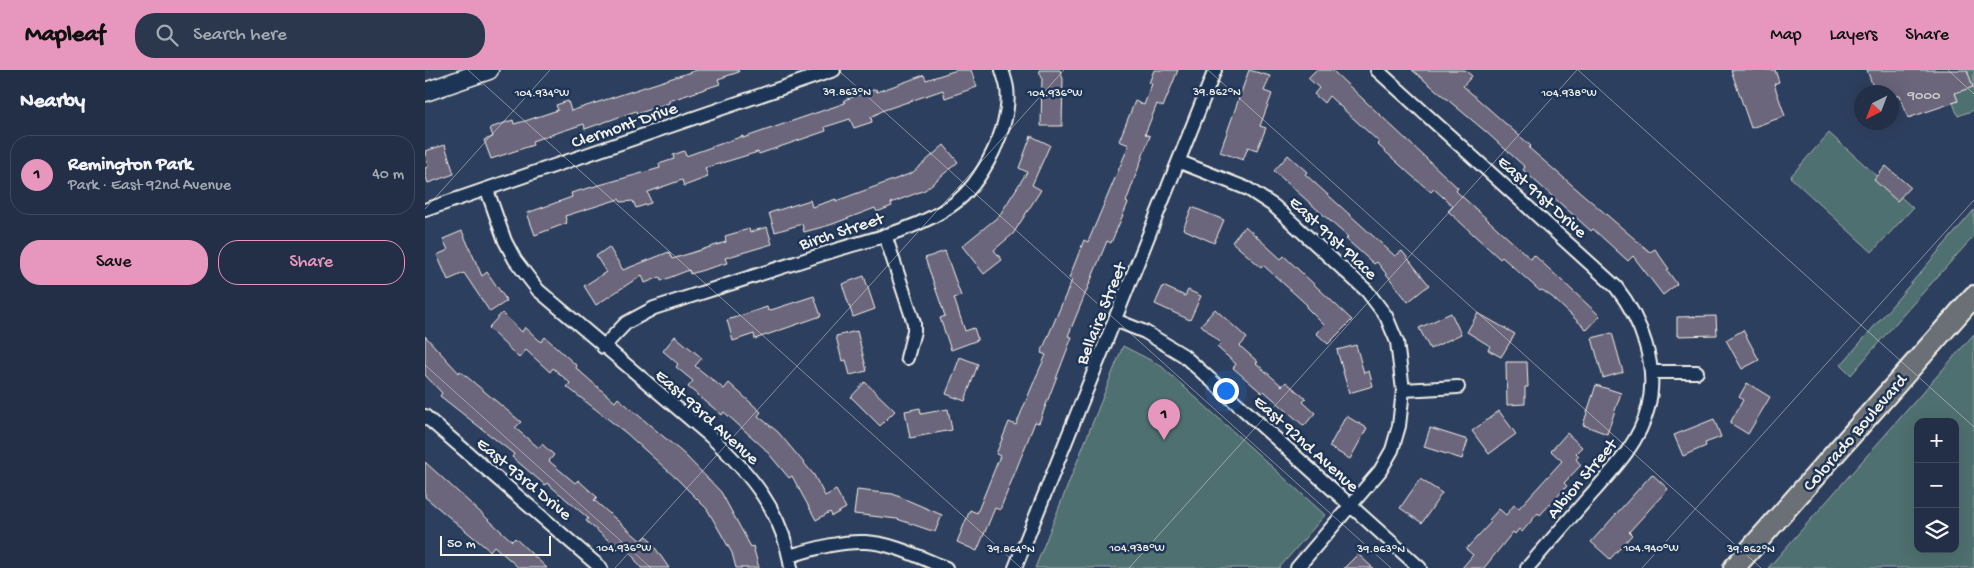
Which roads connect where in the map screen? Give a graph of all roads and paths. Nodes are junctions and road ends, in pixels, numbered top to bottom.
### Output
1 (489, 70) edge
2 (834, 70) edge
3 (1002, 70) edge
4 (1215, 70) edge
5 (1377, 70) edge
6 (425, 92) edge
7 (1180, 162) junction
8 (487, 190) junction
9 (425, 210) edge
10 (885, 235) junction
11 (1974, 296) edge
12 (1115, 320) junction
13 (603, 348) junction
14 (907, 358) dead end
15 (1651, 372) junction
16 (1697, 372) dead end
17 (1458, 387) dead end
18 (1403, 390) junction
19 (425, 416) edge
20 (1351, 506) junction
21 (790, 562) edge
22 (601, 568) edge
23 (947, 568) edge
24 (1015, 568) edge
25 (1297, 568) edge
26 (1420, 568) edge
27 (1527, 568) edge
28 (1734, 568) edge

1 - 6 street
2 - 8 street, Clermont Drive
3 - 10 street, Birch Street
4 - 7 street, Bellaire Street
5 - 15 street, East 91st Drive
7 - 12 street, Bellaire Street
7 - 18 street, East 91st Place
8 - 9 street, Clermont Drive
8 - 13 street, East 93rd Avenue
10 - 13 street, Birch Street
10 - 14 street
11 - 28 main road, Colorado Boulevard
12 - 20 street, East 92nd Avenue
12 - 24 street, Bellaire Street
13 - 21 street, East 93rd Avenue
15 - 16 street
15 - 27 street, Albion Street
17 - 18 street
18 - 20 street, East 91st Place
19 - 22 street, East 93rd Drive
20 - 25 street, East 91st Place
20 - 26 street, East 92nd Avenue
21 - 23 street, East 93rd Avenue

